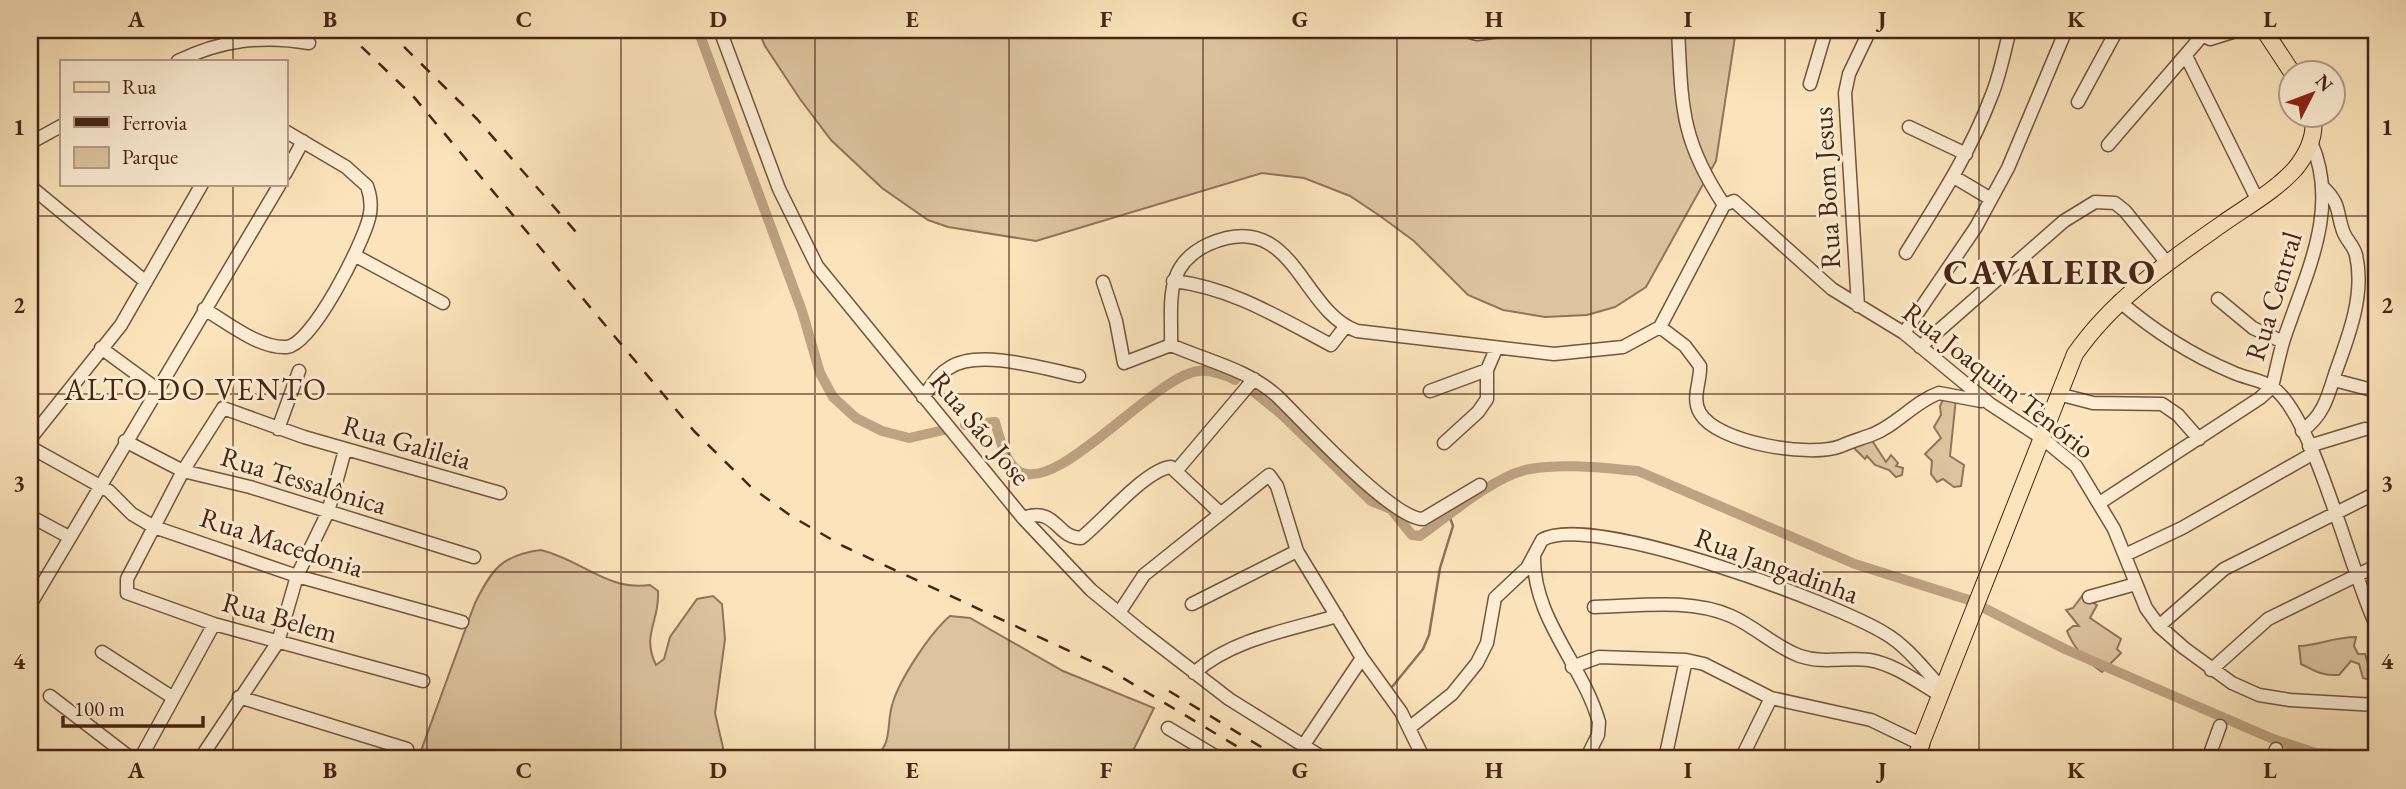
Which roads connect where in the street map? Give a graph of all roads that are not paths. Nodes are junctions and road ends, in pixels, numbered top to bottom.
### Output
1 (720, 30) edge
2 (1463, 30) edge
3 (1508, 30) edge
4 (1678, 30) edge
5 (1826, 30) edge
6 (1870, 30) edge
7 (2010, 30) edge
8 (2066, 30) edge
9 (2117, 30) edge
10 (2239, 30) edge
11 (2264, 30) edge
12 (2195, 32) edge
13 (258, 33) edge
14 (309, 43) dead end
15 (2186, 56) junction
16 (180, 60) edge
17 (2284, 60) edge
18 (1810, 84) dead end
19 (2078, 102) dead end
20 (60, 126) edge
21 (1909, 127) dead end
22 (2312, 130) edge
23 (287, 132) edge
24 (303, 141) junction
25 (2311, 142) junction
26 (30, 143) edge
27 (2108, 145) dead end
28 (1966, 154) junction
29 (287, 170) edge
30 (1954, 177) junction
31 (30, 186) edge
32 (201, 186) edge
33 (279, 186) edge
34 (2324, 188) junction
35 (1991, 199) junction
36 (2257, 199) junction
37 (1727, 203) junction
38 (1906, 253) dead end
39 (354, 255) junction
40 (2167, 263) junction
41 (1173, 281) junction
42 (146, 282) junction
43 (1104, 282) dead end
44 (2218, 299) dead end
45 (2119, 301) junction
46 (443, 303) dead end
47 (1858, 306) junction
48 (204, 309) junction
49 (1345, 327) junction
50 (1660, 327) junction
51 (1904, 333) junction
52 (2283, 342) junction
53 (1171, 345) junction
54 (1920, 347) junction
55 (101, 348) junction
56 (1496, 349) junction
57 (1487, 370) junction
58 (299, 371) dead end
59 (1079, 376) dead end
60 (1254, 379) junction
61 (2333, 380) junction
62 (2272, 387) junction
63 (157, 389) junction
64 (1430, 391) dead end
65 (2376, 391) edge
66 (2058, 394) junction
67 (923, 397) junction
68 (1990, 404) junction
69 (278, 429) junction
70 (2365, 429) dead end
71 (2302, 431) junction
72 (2042, 438) junction
73 (30, 439) edge
74 (2199, 439) junction
75 (125, 441) junction
76 (1444, 443) dead end
77 (30, 447) edge
78 (345, 450) junction
79 (2311, 450) junction
80 (1177, 470) junction
81 (183, 471) junction
82 (1480, 485) dead end
83 (98, 486) junction
84 (500, 493) dead end
85 (2376, 493) edge
86 (2101, 502) junction
87 (328, 512) junction
88 (1219, 512) junction
89 (2336, 514) junction
90 (30, 516) edge
91 (1023, 518) junction
92 (154, 527) junction
93 (69, 537) junction
94 (1297, 551) junction
95 (1534, 553) junction
96 (2124, 555) junction
97 (474, 557) dead end
98 (2376, 566) edge
99 (297, 576) junction
100 (2355, 576) junction
101 (2136, 584) junction
102 (2089, 597) dead end
103 (1192, 604) dead end
104 (30, 605) edge
105 (1594, 607) dead end
106 (1119, 613) junction
107 (1337, 616) junction
108 (463, 622) dead end
109 (214, 624) junction
110 (2376, 625) edge
111 (2159, 626) junction
112 (278, 642) junction
113 (102, 652) dead end
114 (1362, 658) junction
115 (1686, 660) junction
116 (1572, 667) junction
117 (2211, 670) junction
118 (1194, 673) junction
119 (423, 681) dead end
120 (1942, 692) junction
121 (50, 696) dead end
122 (172, 696) junction
123 (239, 697) junction
124 (1771, 698) junction
125 (2376, 705) edge
126 (2220, 726) dead end
127 (1409, 727) junction
128 (1168, 728) dead end
129 (1303, 746) junction
130 (407, 749) dead end
131 (1922, 755) edge
132 (201, 757) edge
133 (132, 759) edge
134 (140, 759) edge
135 (215, 759) edge
136 (1220, 759) edge
137 (1325, 759) edge
138 (1424, 759) edge
139 (1586, 759) edge
140 (1665, 759) edge
141 (1741, 759) edge
142 (2208, 759) edge

1 - 67 street, Rua São Jose
2 - 3 street
4 - 37 street, Rua Joaquim Tenório
5 - 18 street
6 - 47 street, Rua Bom Jesus
7 - 28 street
8 - 35 street
9 - 19 street
10 - 12 street
11 - 17 main road
12 - 15 street
13 - 14 street
13 - 16 street
15 - 27 street
15 - 36 street
20 - 26 street
21 - 28 street
22 - 25 main road
23 - 24 street
24 - 29 street
24 - 39 street
25 - 34 street, Rua Central
25 - 36 main road
28 - 30 street
30 - 35 street
30 - 38 street
31 - 42 street
32 - 42 street
33 - 48 street
34 - 52 street, Rua Central
34 - 61 street
35 - 51 street
36 - 40 main road
37 - 47 street, Rua Joaquim Tenório
37 - 50 street
39 - 46 street
39 - 48 street
40 - 45 main road
40 - 54 street
41 - 49 street
41 - 49 street
41 - 53 street
42 - 55 street
43 - 53 street
44 - 52 street
45 - 62 street
45 - 66 main road
47 - 51 street, Rua Joaquim Tenório
48 - 63 street
49 - 56 street
50 - 56 street
50 - 68 street
51 - 54 street, Rua Joaquim Tenório
52 - 62 street, Rua Central
53 - 60 street
54 - 68 street, Rua Joaquim Tenório
55 - 63 street
55 - 73 street
56 - 57 street
57 - 64 street
57 - 76 street
58 - 69 street
59 - 67 street
60 - 80 street
60 - 82 street
61 - 65 street
61 - 71 street
62 - 71 street
62 - 74 street, Rua Central
63 - 75 street
66 - 72 main road
66 - 74 street
67 - 91 street, Rua São Jose
68 - 72 street, Rua Joaquim Tenório
69 - 78 street, Rua Galileia
69 - 81 street, Rua Galileia
70 - 79 street
71 - 79 street
72 - 86 street, Rua Joaquim Tenório
72 - 120 main road
74 - 86 street, Rua Central
75 - 81 street, Rua Tessalônica
75 - 83 street
77 - 83 street, Rua Macedonia
78 - 84 street, Rua Galileia
78 - 87 street
79 - 89 street
79 - 96 street
80 - 88 street
80 - 91 street
81 - 87 street, Rua Tessalônica
81 - 92 street
83 - 92 street, Rua Macedonia
83 - 93 street
85 - 89 street
86 - 96 street, Rua Joaquim Tenório
87 - 97 street, Rua Tessalônica
87 - 99 street
88 - 94 street
88 - 106 street
89 - 100 street
89 - 111 street
90 - 93 street
91 - 106 street, Rua São Jose
92 - 99 street, Rua Macedonia
92 - 109 street, Rua Belem
93 - 104 street
94 - 103 street
94 - 107 street
95 - 116 street
95 - 120 street, Rua Jangadinha
95 - 127 street
96 - 101 street, Rua Joaquim Tenório
98 - 100 street
99 - 108 street, Rua Macedonia
99 - 112 street
100 - 110 street
100 - 117 street
101 - 102 street
101 - 111 street, Rua Joaquim Tenório
105 - 120 street
106 - 118 street, Rua São Jose
107 - 114 street
107 - 118 street
109 - 112 street, Rua Belem
109 - 122 street
111 - 117 street, Rua Joaquim Tenório
112 - 119 street, Rua Belem
112 - 123 street
113 - 122 street
114 - 127 street
114 - 129 street
115 - 116 street
115 - 124 street
115 - 140 street
116 - 139 street
117 - 125 street, Rua Joaquim Tenório
118 - 129 street, Rua São Jose
120 - 131 main road
121 - 133 street
122 - 134 street
123 - 130 street
123 - 132 street
124 - 131 street
124 - 141 street
126 - 142 street
127 - 138 street
128 - 136 street
129 - 137 street, Rua São Jose
132 - 135 street

